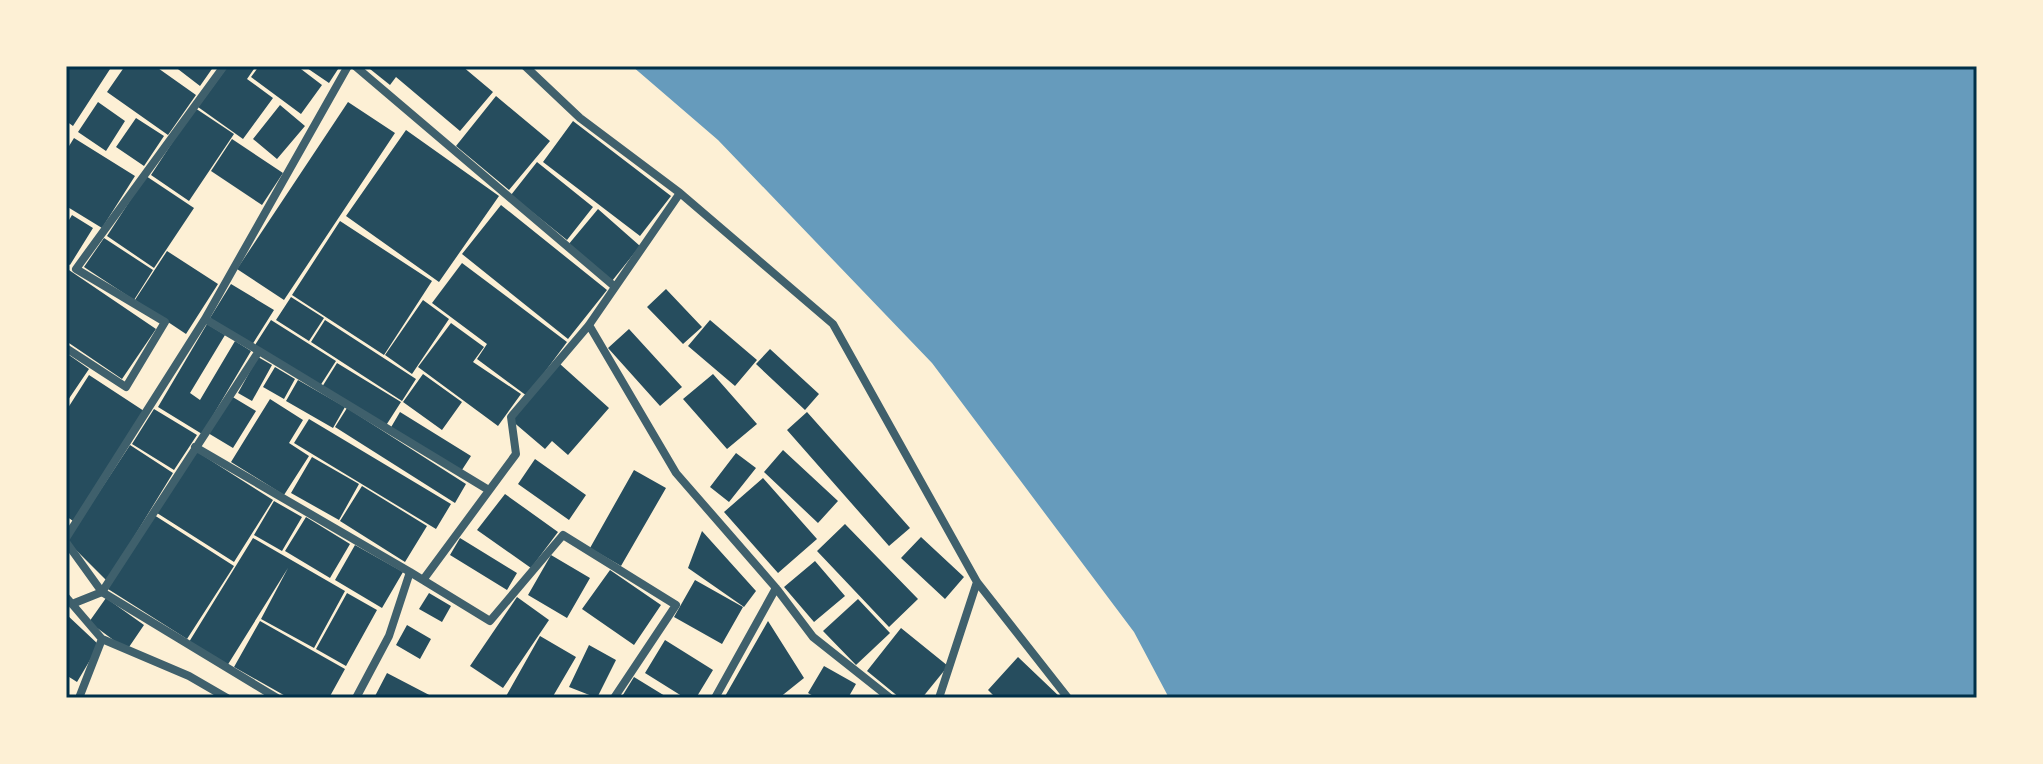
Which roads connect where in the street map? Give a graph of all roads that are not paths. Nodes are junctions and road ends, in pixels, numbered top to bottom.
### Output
1 (224, 66) edge
2 (348, 66) edge
3 (355, 66) edge
4 (525, 66) edge
5 (680, 193) junction
6 (614, 286) junction
7 (205, 319) junction
8 (589, 325) junction
9 (66, 348) edge
10 (259, 351) junction
11 (195, 447) junction
12 (487, 489) junction
13 (66, 540) edge
14 (410, 572) junction
15 (423, 580) junction
16 (977, 582) junction
17 (776, 588) junction
18 (102, 592) junction
19 (69, 601) edge
20 (102, 639) junction
21 (79, 698) edge
22 (227, 698) edge
23 (277, 698) edge
24 (356, 698) edge
25 (614, 698) edge
26 (715, 698) edge
27 (890, 698) edge
28 (939, 698) edge
29 (1068, 698) edge

1 - 9 street
2 - 7 street
3 - 6 street
4 - 5 street
5 - 6 street
5 - 16 street
6 - 8 street
7 - 10 street
7 - 13 street
8 - 12 street
8 - 17 street
10 - 11 street
10 - 12 street
11 - 14 street
11 - 18 street
12 - 15 street
13 - 18 street
14 - 15 street
14 - 24 street
15 - 25 street
16 - 28 street
16 - 29 street
17 - 26 street
17 - 27 street
18 - 19 street
18 - 23 street
19 - 20 street
20 - 21 street
20 - 22 street

